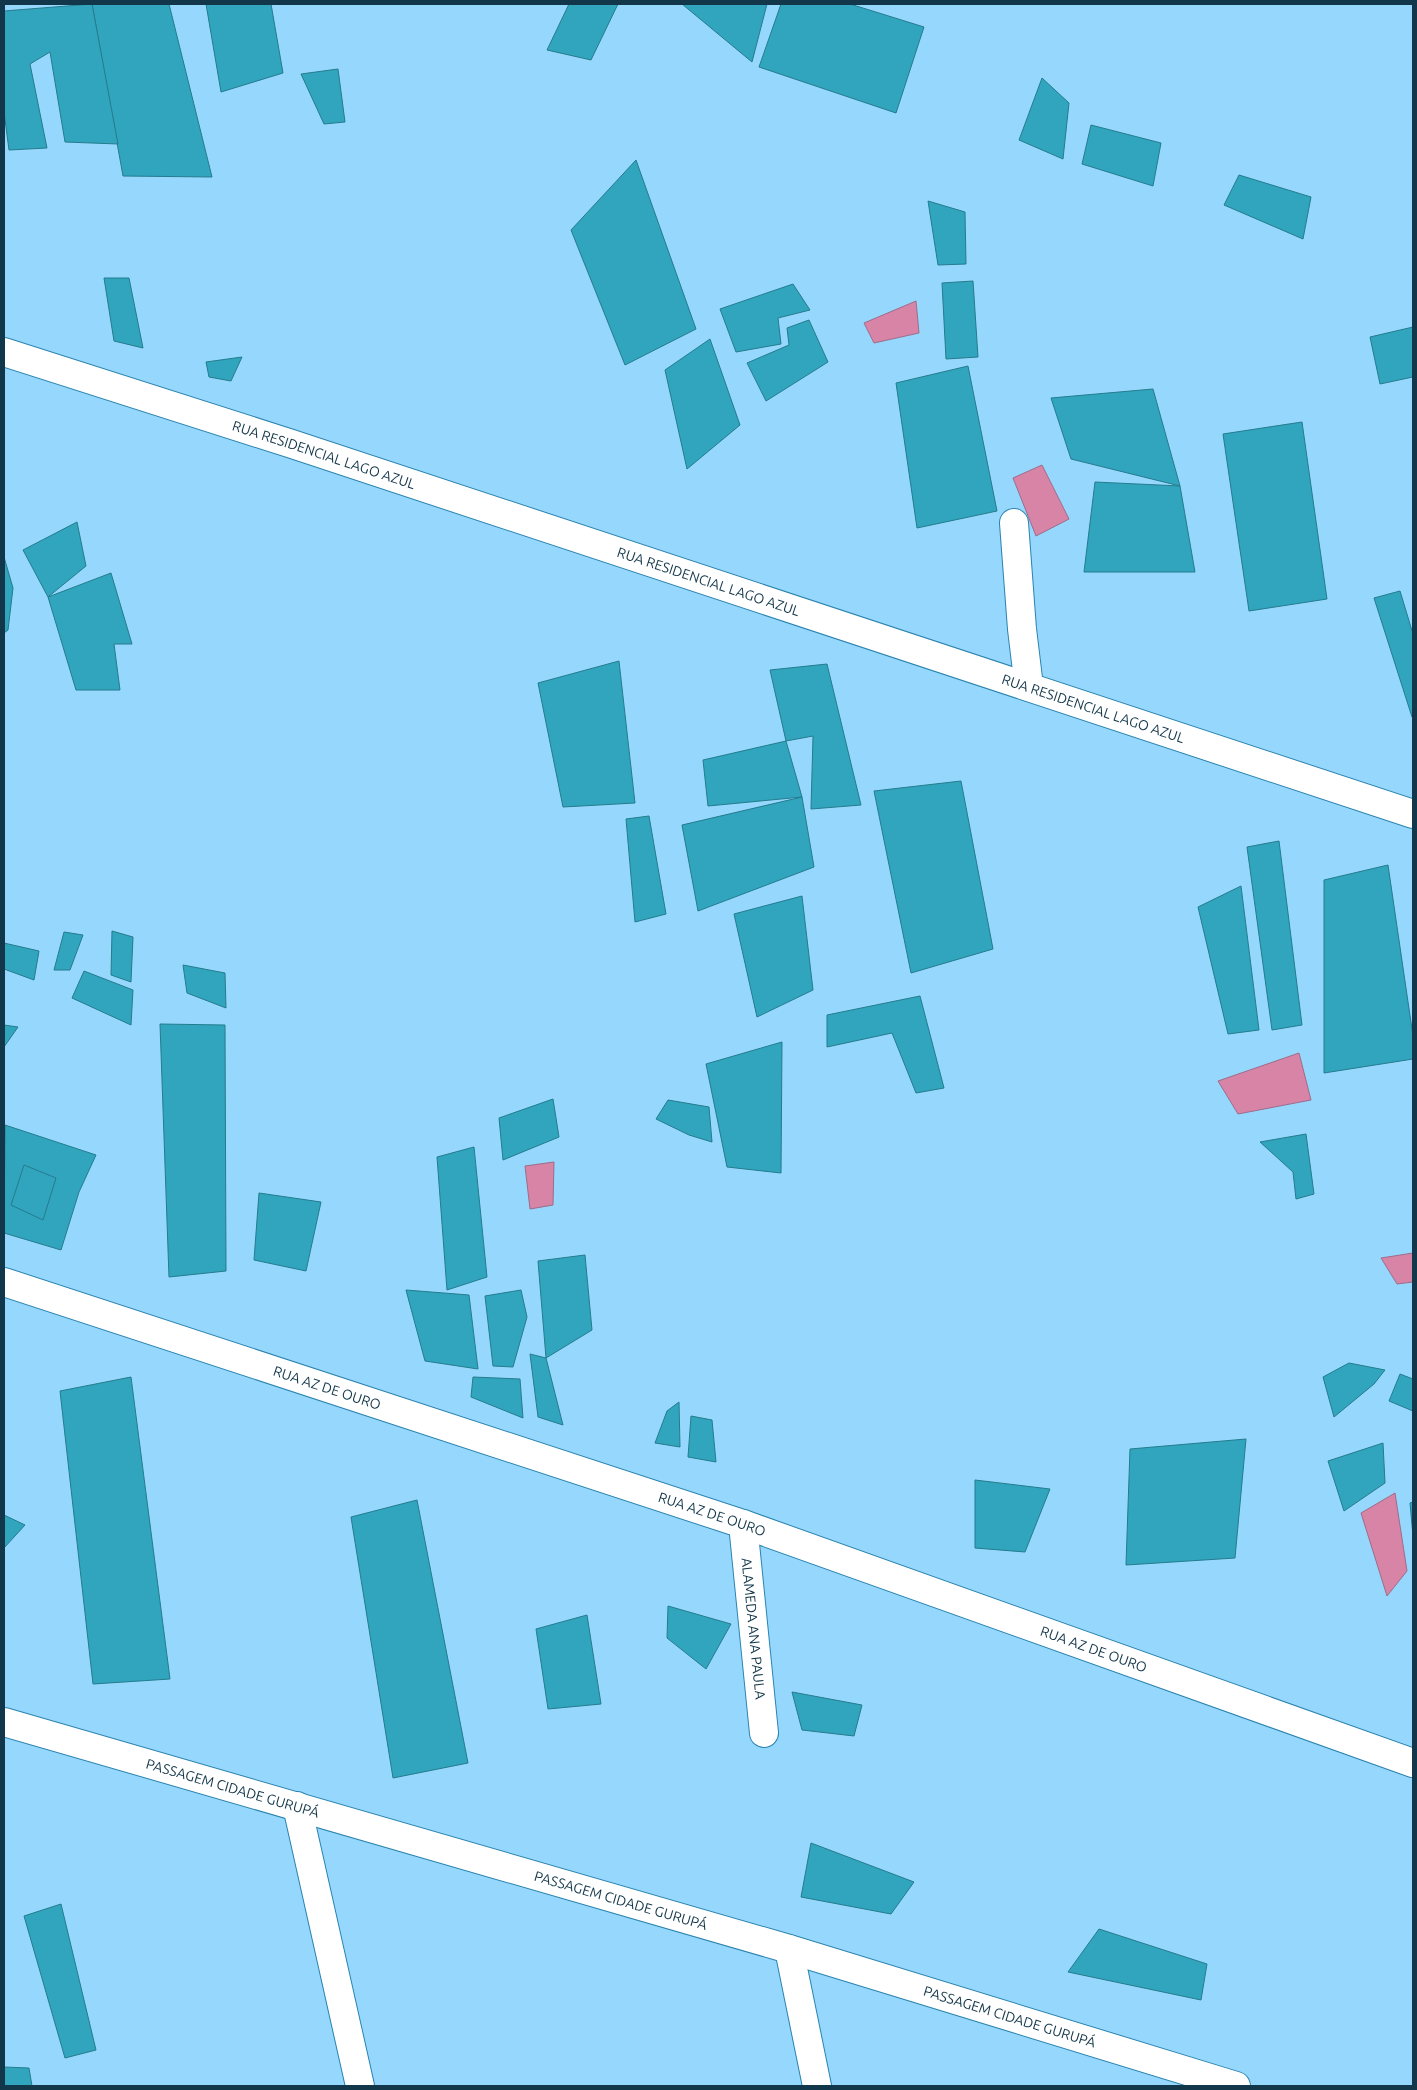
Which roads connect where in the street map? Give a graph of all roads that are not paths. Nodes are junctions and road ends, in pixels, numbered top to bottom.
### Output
1 (4, 352) edge
2 (1014, 523) dead end
3 (1029, 687) junction
4 (1413, 814) edge
5 (4, 1282) edge
6 (743, 1524) junction
7 (4, 1722) edge
8 (764, 1733) dead end
9 (1413, 1763) edge
10 (297, 1806) junction
11 (789, 1949) junction
12 (360, 2086) edge
13 (816, 2086) edge
14 (1236, 2086) edge

1 - 3 street, RUA RESIDENCIAL LAGO AZUL
2 - 3 street
3 - 4 street, RUA RESIDENCIAL LAGO AZUL
5 - 6 street, RUA AZ DE OURO
6 - 8 street, ALAMEDA ANA PAULA
6 - 9 street, RUA AZ DE OURO
7 - 10 street, PASSAGEM CIDADE GURUPÁ
10 - 11 street, PASSAGEM CIDADE GURUPÁ
10 - 12 street
11 - 13 street
11 - 14 street, PASSAGEM CIDADE GURUPÁ

